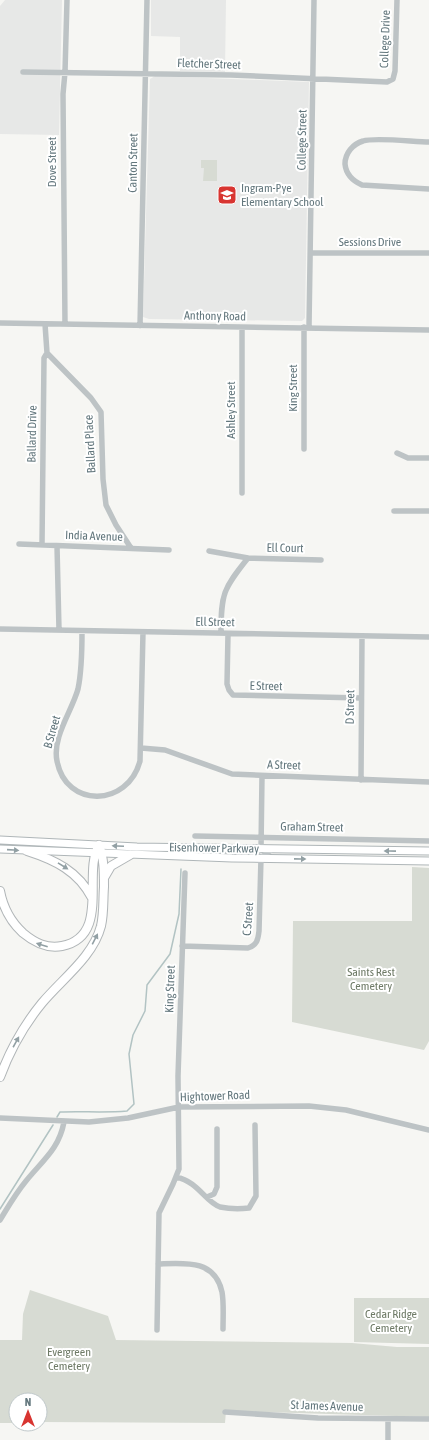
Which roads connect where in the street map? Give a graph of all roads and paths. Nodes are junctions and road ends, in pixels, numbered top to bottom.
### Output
1 (66, 0) edge
2 (147, 0) edge
3 (314, 0) edge
4 (397, 0) edge
5 (23, 72) dead end
6 (65, 72) junction
7 (146, 73) junction
8 (314, 79) junction
9 (393, 79) joint
10 (429, 142) edge
11 (429, 189) edge
12 (311, 252) junction
13 (429, 253) edge
14 (0, 323) edge
15 (45, 324) junction
16 (65, 324) junction
17 (140, 326) junction
18 (307, 327) junction
19 (242, 328) junction
20 (429, 330) edge
21 (47, 353) junction
22 (304, 449) dead end
23 (397, 453) dead end
24 (429, 458) edge
25 (242, 492) dead end
26 (394, 511) dead end
27 (429, 511) edge
28 (19, 544) dead end
29 (42, 545) junction
30 (57, 546) junction
31 (131, 548) junction
32 (169, 550) dead end
33 (209, 551) dead end
34 (248, 558) junction
35 (322, 560) dead end
36 (0, 628) edge
37 (59, 630) junction
38 (82, 631) junction
39 (143, 632) junction
40 (221, 633) junction
41 (228, 634) junction
42 (362, 636) junction
43 (429, 637) edge
44 (361, 698) junction
45 (141, 748) junction
46 (262, 776) junction
47 (361, 780) junction
48 (429, 782) edge
49 (194, 836) dead end
50 (262, 837) junction
51 (0, 840) edge
52 (429, 841) edge
53 (99, 845) junction
54 (0, 849) edge
55 (262, 849) junction
56 (272, 849) junction
57 (27, 851) junction
58 (429, 852) edge
59 (94, 854) junction
60 (103, 854) junction
61 (130, 855) junction
62 (250, 858) junction
63 (261, 858) junction
64 (429, 862) edge
65 (185, 873) dead end
66 (104, 881) junction
67 (0, 891) edge
68 (93, 900) junction
69 (182, 946) junction
70 (0, 1077) edge
71 (179, 1107) junction
72 (0, 1118) edge
73 (64, 1122) junction
74 (255, 1125) dead end
75 (217, 1129) dead end
76 (429, 1130) edge
77 (176, 1177) junction
78 (207, 1196) junction
79 (0, 1220) edge
80 (158, 1264) junction
81 (223, 1329) dead end
82 (157, 1330) dead end
83 (225, 1412) dead end
84 (388, 1419) junction
85 (429, 1419) edge
86 (388, 1440) edge

1 - 6 street, Dove Street
2 - 7 street, Canton Street
3 - 8 street, College Street
4 - 9 street, College Drive
5 - 6 street, Fletcher Street
6 - 7 street, Fletcher Street
6 - 16 street, Dove Street
7 - 8 street, Fletcher Street
7 - 17 street, Canton Street
8 - 9 street, Fletcher Street
8 - 12 street, College Street
10 - 11 street
12 - 13 street, Sessions Drive
12 - 18 street, College Street
14 - 15 street, Anthony Road
15 - 16 street, Anthony Road
15 - 21 street, Ballard Drive
16 - 17 street, Anthony Road
17 - 19 street, Anthony Road
18 - 19 street, Anthony Road
18 - 20 street, Anthony Road
18 - 22 street, King Street
19 - 25 street, Ashley Street
21 - 29 street, Ballard Drive
21 - 31 street, Ballard Place
23 - 24 street
26 - 27 street
28 - 29 street, India Avenue
29 - 30 street, India Avenue
30 - 31 street, India Avenue
30 - 37 street
31 - 32 street, India Avenue
33 - 34 street, Ell Court
34 - 35 street, Ell Court
34 - 40 street
36 - 37 street, Ell Street
37 - 38 street, Ell Street
38 - 39 street, Ell Street
38 - 45 street, B Street
39 - 40 street, Ell Street
39 - 45 street, B Street
40 - 41 street, Ell Street
41 - 42 street, Ell Street
41 - 44 street, E Street
42 - 43 street, Ell Street
42 - 44 street, D Street
44 - 47 street, D Street
45 - 46 street, A Street
46 - 47 street, A Street
46 - 50 street
47 - 48 street, A Street
49 - 50 street, Graham Street
50 - 52 street, Graham Street
50 - 55 street
51 - 53 main road, Eisenhower Parkway
55 -> 53 main road, Eisenhower Parkway
53 - 59 highway
53 - 60 highway
54 -> 57 main road, Eisenhower Parkway
55 - 56 main road, Eisenhower Parkway
55 - 62 street
58 -> 56 main road, Eisenhower Parkway
56 - 63 street
57 - 59 main road, Eisenhower Parkway
57 -> 68 highway
59 - 60 main road, Eisenhower Parkway
59 - 68 highway
60 - 61 main road, Eisenhower Parkway
60 - 66 highway
61 - 62 main road, Eisenhower Parkway
61 - 66 highway
62 - 63 main road, Eisenhower Parkway
63 -> 64 main road, Eisenhower Parkway
63 - 69 street, C Street
65 - 69 street, King Street
70 -> 66 highway
68 -> 67 highway
69 - 71 street, King Street
71 - 73 street, Hightower Road
71 - 76 street, Hightower Road
71 - 77 street, King Street
72 - 73 street, Hightower Road
73 - 79 street
74 - 78 street
75 - 78 street
77 - 78 street
77 - 80 street, King Street
80 - 81 street
80 - 82 street, King Street
83 - 84 street, St James Avenue
84 - 85 street, St James Avenue
84 - 86 street

